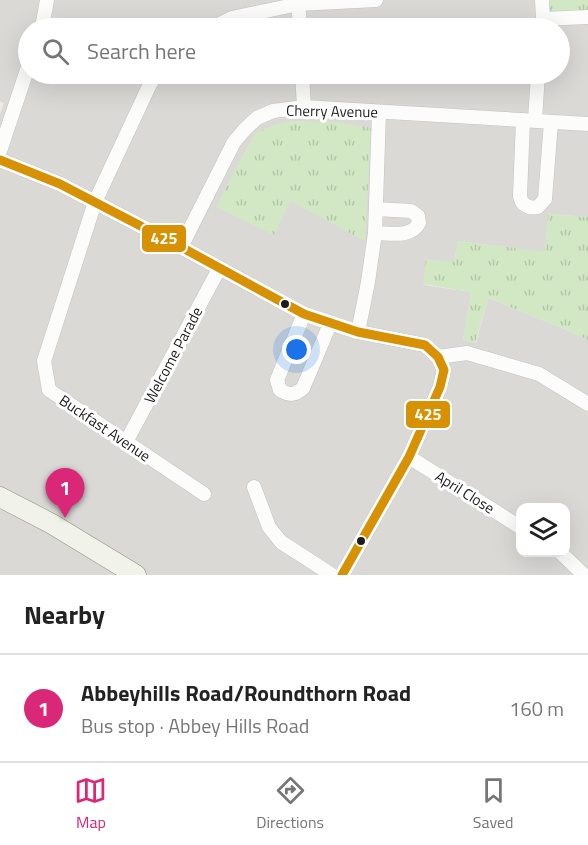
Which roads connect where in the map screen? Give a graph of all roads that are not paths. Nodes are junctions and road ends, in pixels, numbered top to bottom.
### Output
1 (47, 0) edge
2 (376, 0) edge
3 (542, 0) edge
4 (299, 2) edge
5 (588, 17) edge
6 (44, 18) edge
7 (232, 18) edge
8 (300, 18) edge
9 (542, 18) edge
10 (570, 20) edge
11 (22, 84) edge
12 (150, 84) edge
13 (303, 84) edge
14 (536, 84) edge
15 (304, 107) junction
16 (379, 112) junction
17 (529, 120) junction
18 (551, 122) junction
19 (588, 124) edge
20 (0, 151) edge
21 (0, 160) edge
22 (95, 202) junction
23 (376, 209) junction
24 (375, 233) junction
25 (181, 247) junction
26 (219, 269) junction
27 (304, 314) junction
28 (330, 324) junction
29 (358, 332) junction
30 (441, 363) junction
31 (588, 404) edge
32 (126, 442) junction
33 (409, 457) junction
34 (255, 487) dead end
35 (204, 494) dead end
36 (0, 496) edge
37 (516, 524) edge
38 (565, 557) edge
39 (136, 575) edge
40 (332, 575) edge
41 (342, 575) edge
42 (584, 575) edge

1 - 6 street
2 - 4 street
3 - 9 street
4 - 7 street
4 - 8 street
5 - 10 street
11 - 20 street
12 - 22 street, Buckfast Avenue
13 - 15 street
14 - 17 street
15 - 16 street, Cherry Avenue
15 - 25 street, Cherry Avenue
16 - 17 street, Cherry Avenue
16 - 23 street
17 - 18 street, Cherry Avenue
17 - 18 street
18 - 19 street, Cherry Avenue
21 - 22 street
22 - 25 street
22 - 32 street, Buckfast Avenue
23 - 24 street
23 - 24 street
24 - 29 street
25 - 26 street
26 - 27 street
26 - 32 street, Welcome Parade
27 - 28 street
27 - 28 street
28 - 29 street
29 - 30 street
30 - 31 street
30 - 33 street
32 - 35 street, Buckfast Avenue
33 - 37 street, April Close
33 - 41 street
34 - 40 street
36 - 39 main road
38 - 42 street

